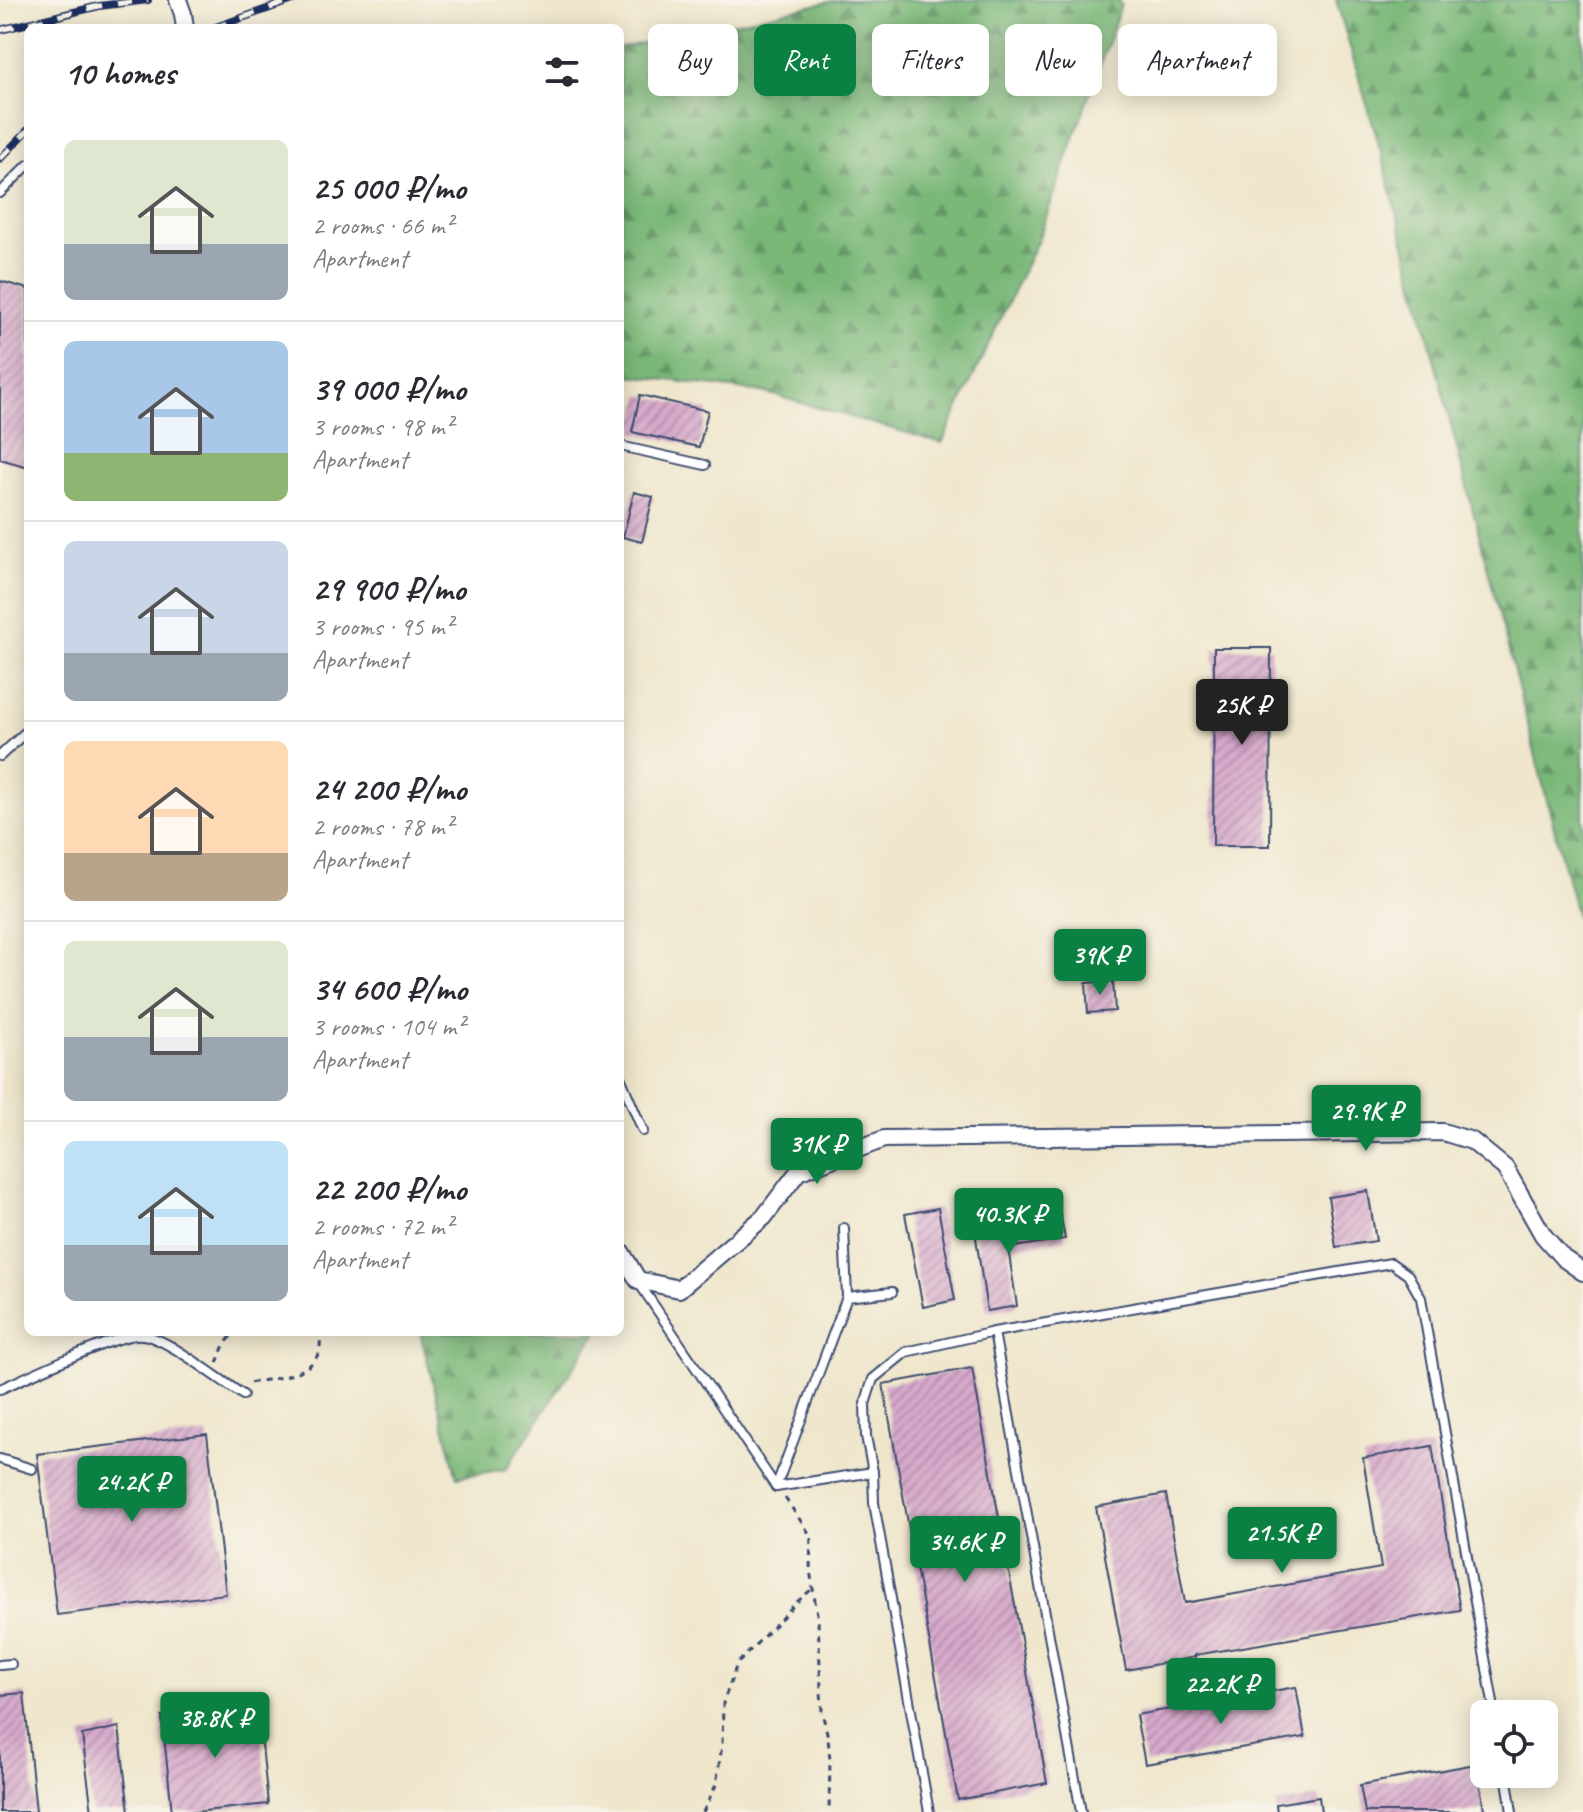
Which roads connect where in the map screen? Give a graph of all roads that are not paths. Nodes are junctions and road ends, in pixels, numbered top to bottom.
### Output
1 (178, 0) edge
2 (184, 24) edge
3 (24, 169) edge
4 (0, 193) edge
5 (624, 447) edge
6 (705, 465) dead end
7 (24, 734) edge
8 (0, 756) edge
9 (624, 1086) edge
10 (643, 1131) dead end
11 (844, 1228) dead end
12 (624, 1257) edge
13 (1583, 1272) edge
14 (638, 1280) junction
15 (892, 1292) dead end
16 (847, 1297) junction
17 (994, 1332) junction
18 (133, 1336) edge
19 (148, 1336) edge
20 (0, 1389) edge
21 (243, 1395) dead end
22 (0, 1459) edge
23 (32, 1469) dead end
24 (873, 1472) junction
25 (776, 1487) junction
26 (11, 1664) dead end
27 (0, 1665) edge
28 (1493, 1700) edge
29 (1508, 1788) edge
30 (929, 1812) edge
31 (1081, 1812) edge
32 (1512, 1812) edge

1 - 2 street
3 - 4 lane
5 - 6 lane
7 - 8 lane
9 - 10 lane
11 - 16 lane
12 - 14 street
13 - 14 street
14 - 25 lane
15 - 16 lane
16 - 25 lane
17 - 24 lane
17 - 28 lane
17 - 31 lane
18 - 20 lane
19 - 21 lane
22 - 23 lane
24 - 25 lane
24 - 30 lane
26 - 27 lane
29 - 32 lane

